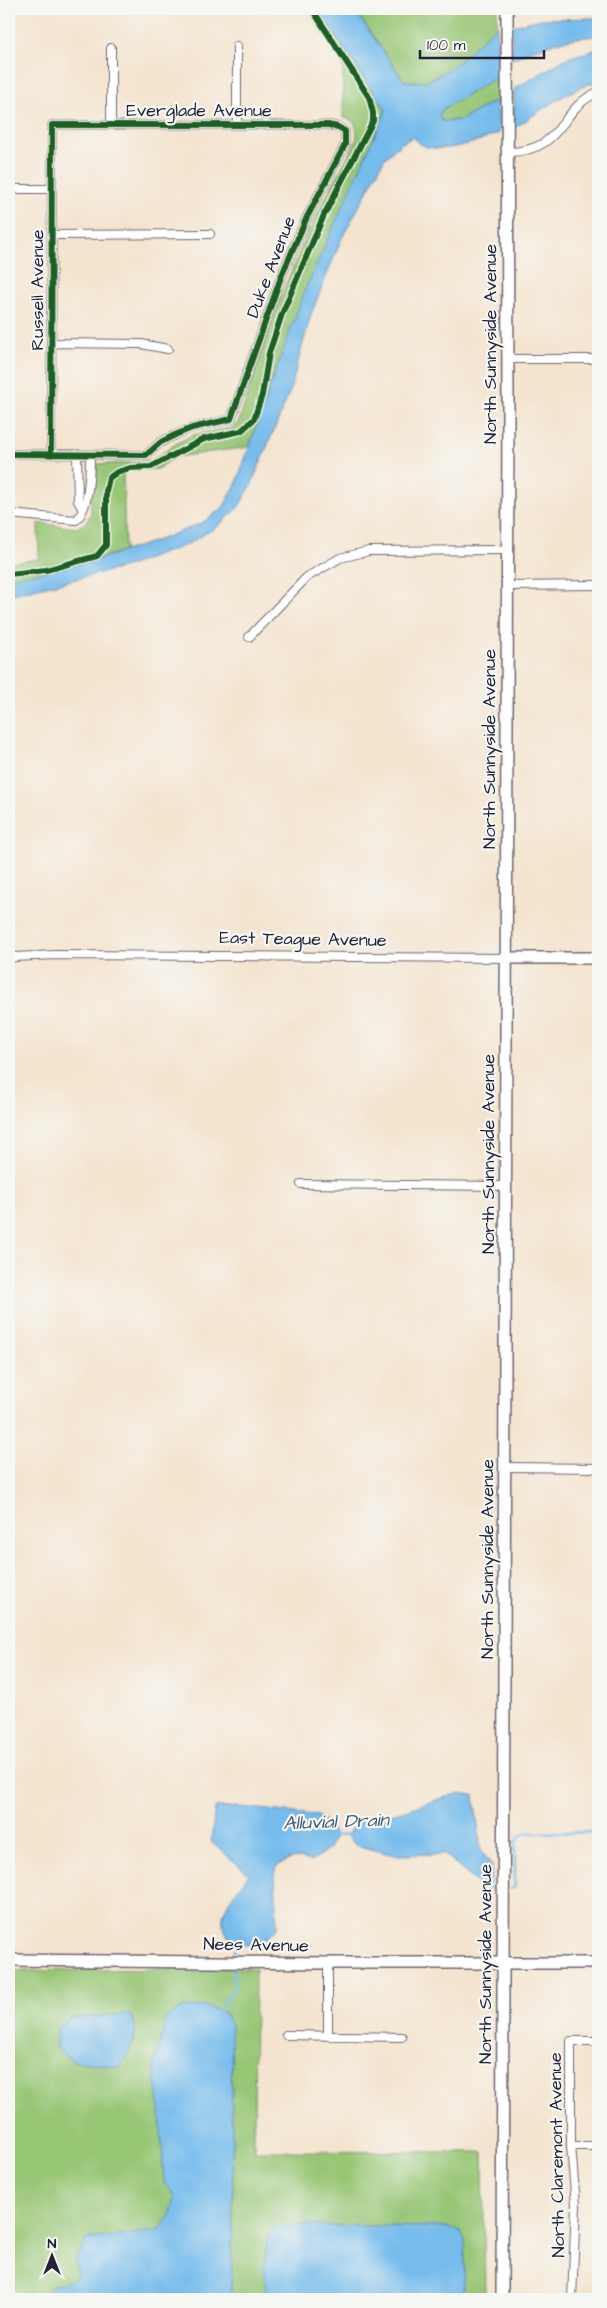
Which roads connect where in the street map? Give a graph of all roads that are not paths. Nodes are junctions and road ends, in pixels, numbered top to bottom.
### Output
1 (507, 9) edge
2 (237, 46) dead end
3 (111, 48) dead end
4 (598, 92) edge
5 (237, 124) junction
6 (52, 125) joint
7 (111, 125) junction
8 (345, 131) joint
9 (507, 152) junction
10 (9, 189) edge
11 (52, 190) junction
12 (210, 234) dead end
13 (52, 235) junction
14 (51, 343) junction
15 (168, 349) dead end
16 (507, 359) junction
17 (598, 359) edge
18 (9, 454) edge
19 (51, 455) junction
20 (77, 455) junction
21 (90, 455) junction
22 (78, 486) junction
23 (87, 486) junction
24 (82, 508) junction
25 (9, 514) edge
26 (507, 550) junction
27 (598, 585) edge
28 (507, 586) junction
29 (249, 636) dead end
30 (506, 958) junction
31 (598, 958) edge
32 (9, 960) edge
33 (301, 1184) dead end
34 (505, 1186) junction
35 (504, 1467) junction
36 (598, 1468) edge
37 (9, 1960) edge
38 (328, 1963) junction
39 (502, 1963) junction
40 (598, 1963) edge
41 (286, 2035) dead end
42 (328, 2036) junction
43 (402, 2037) dead end
44 (598, 2041) edge
45 (572, 2146) junction
46 (598, 2146) edge
47 (502, 2299) edge
48 (572, 2299) edge

1 - 9 main road, North Sunnyside Avenue
2 - 5 street
3 - 7 street
4 - 9 street
5 - 7 street, Everglade Avenue
5 - 8 street, Everglade Avenue
6 - 7 street, Everglade Avenue
6 - 11 street, Russell Avenue
8 - 21 street, Duke Avenue
9 - 16 main road, North Sunnyside Avenue
10 - 11 street
11 - 13 street, Russell Avenue
12 - 13 street
13 - 14 street, Russell Avenue
14 - 15 street
14 - 19 street, Russell Avenue
16 - 17 street
16 - 26 main road, North Sunnyside Avenue
18 - 19 street
19 - 20 street
20 - 21 street
20 - 22 street
21 - 23 street
22 - 23 street
22 - 24 street
23 - 24 street
24 - 25 street
26 - 28 main road, North Sunnyside Avenue
26 - 29 street
27 - 28 street
28 - 30 main road, North Sunnyside Avenue
30 - 31 main road, East Teague Avenue
30 - 32 street, East Teague Avenue
30 - 34 main road, North Sunnyside Avenue
33 - 34 street
34 - 35 main road, North Sunnyside Avenue
35 - 36 street
35 - 39 main road, North Sunnyside Avenue
37 - 38 main road, Nees Avenue
38 - 39 main road, Nees Avenue
38 - 42 street
39 - 40 main road, Nees Avenue
39 - 47 main road, North Sunnyside Avenue
41 - 42 street
42 - 43 street
44 - 45 street, North Claremont Avenue
45 - 46 street
45 - 48 street, North Claremont Avenue

